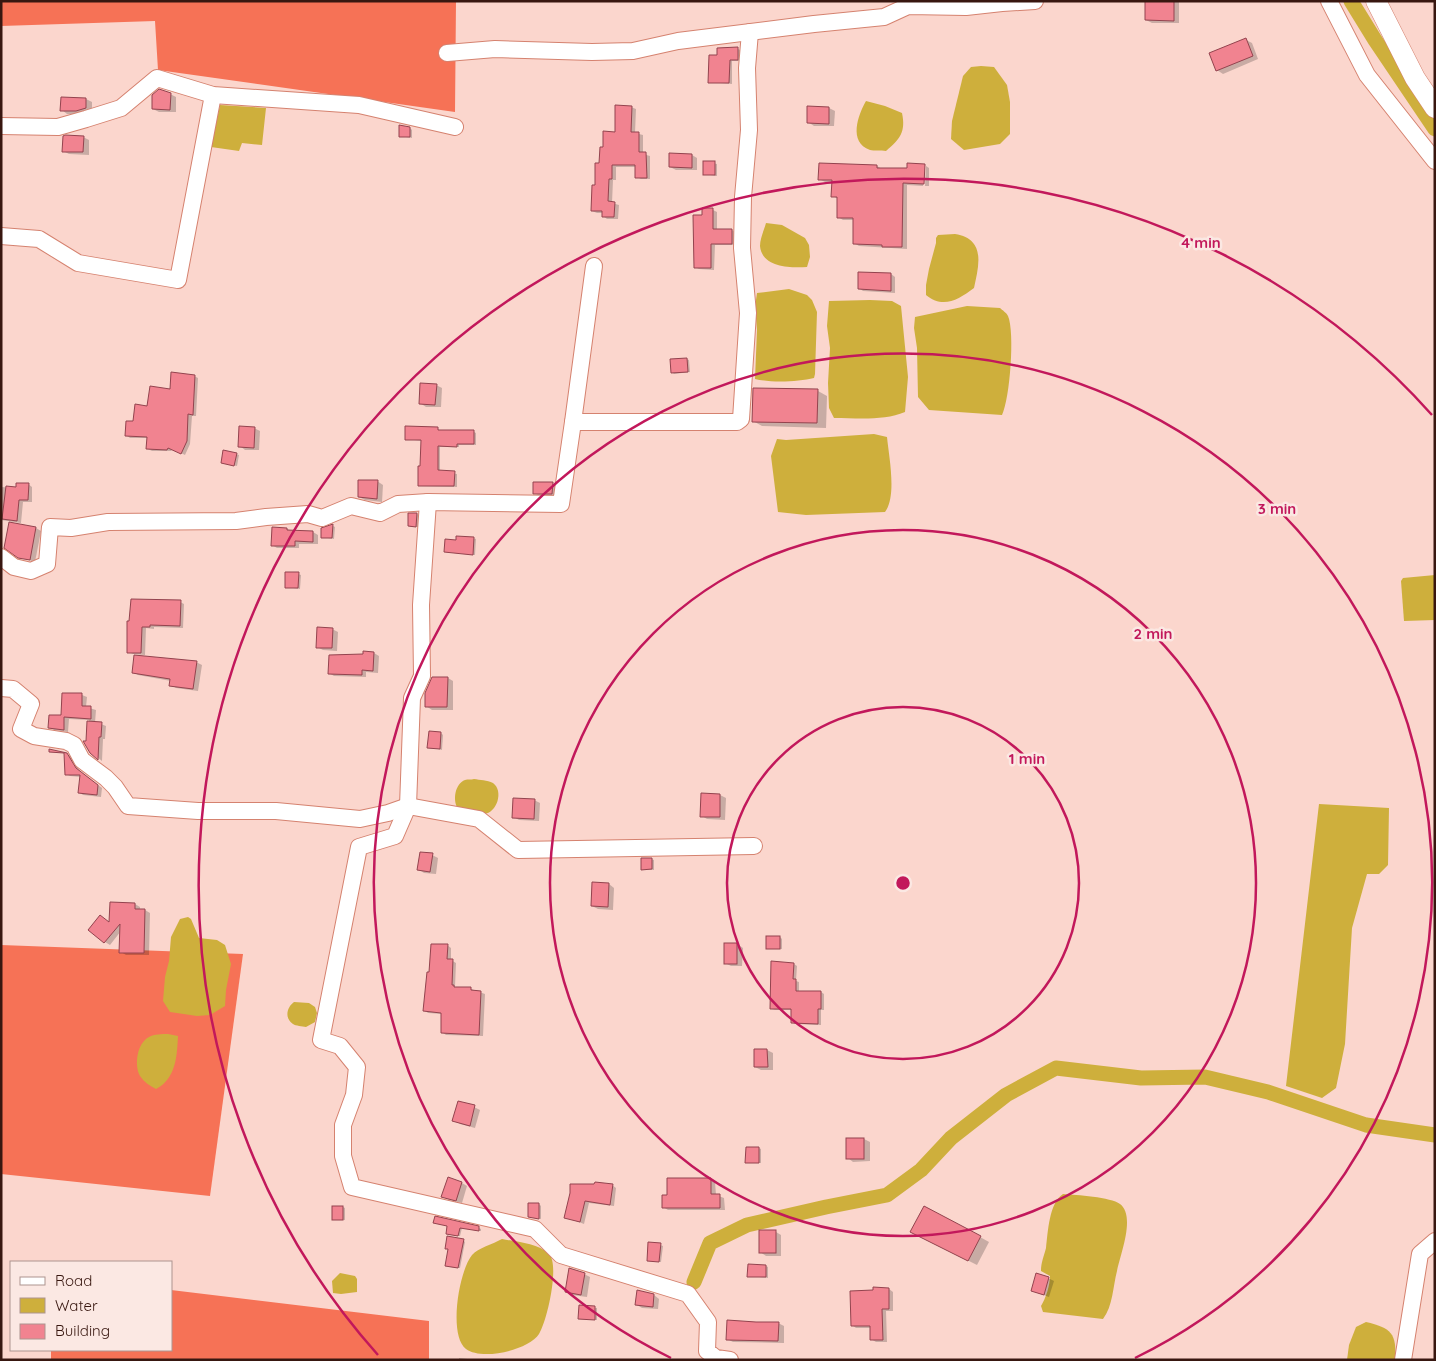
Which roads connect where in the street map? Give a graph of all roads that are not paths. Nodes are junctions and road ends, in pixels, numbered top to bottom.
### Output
1 (1035, 1) edge
2 (1329, 1) edge
3 (1376, 1) edge
4 (750, 32) junction
5 (447, 53) dead end
6 (213, 95) junction
7 (1435, 108) edge
8 (1, 126) edge
9 (455, 127) dead end
10 (1435, 161) edge
11 (1, 236) edge
12 (594, 266) dead end
13 (572, 422) junction
14 (428, 502) junction
15 (1, 557) edge
16 (1, 688) edge
17 (408, 806) junction
18 (754, 846) dead end
19 (1435, 1240) edge
20 (730, 1360) edge
21 (1403, 1360) edge

1 - 4 street
2 - 10 street
3 - 7 street
4 - 5 street
4 - 13 street
6 - 8 street
6 - 9 street
6 - 11 street
12 - 13 street
13 - 14 street
14 - 15 street
14 - 17 street
16 - 17 street
17 - 18 street
17 - 20 street
19 - 21 street

